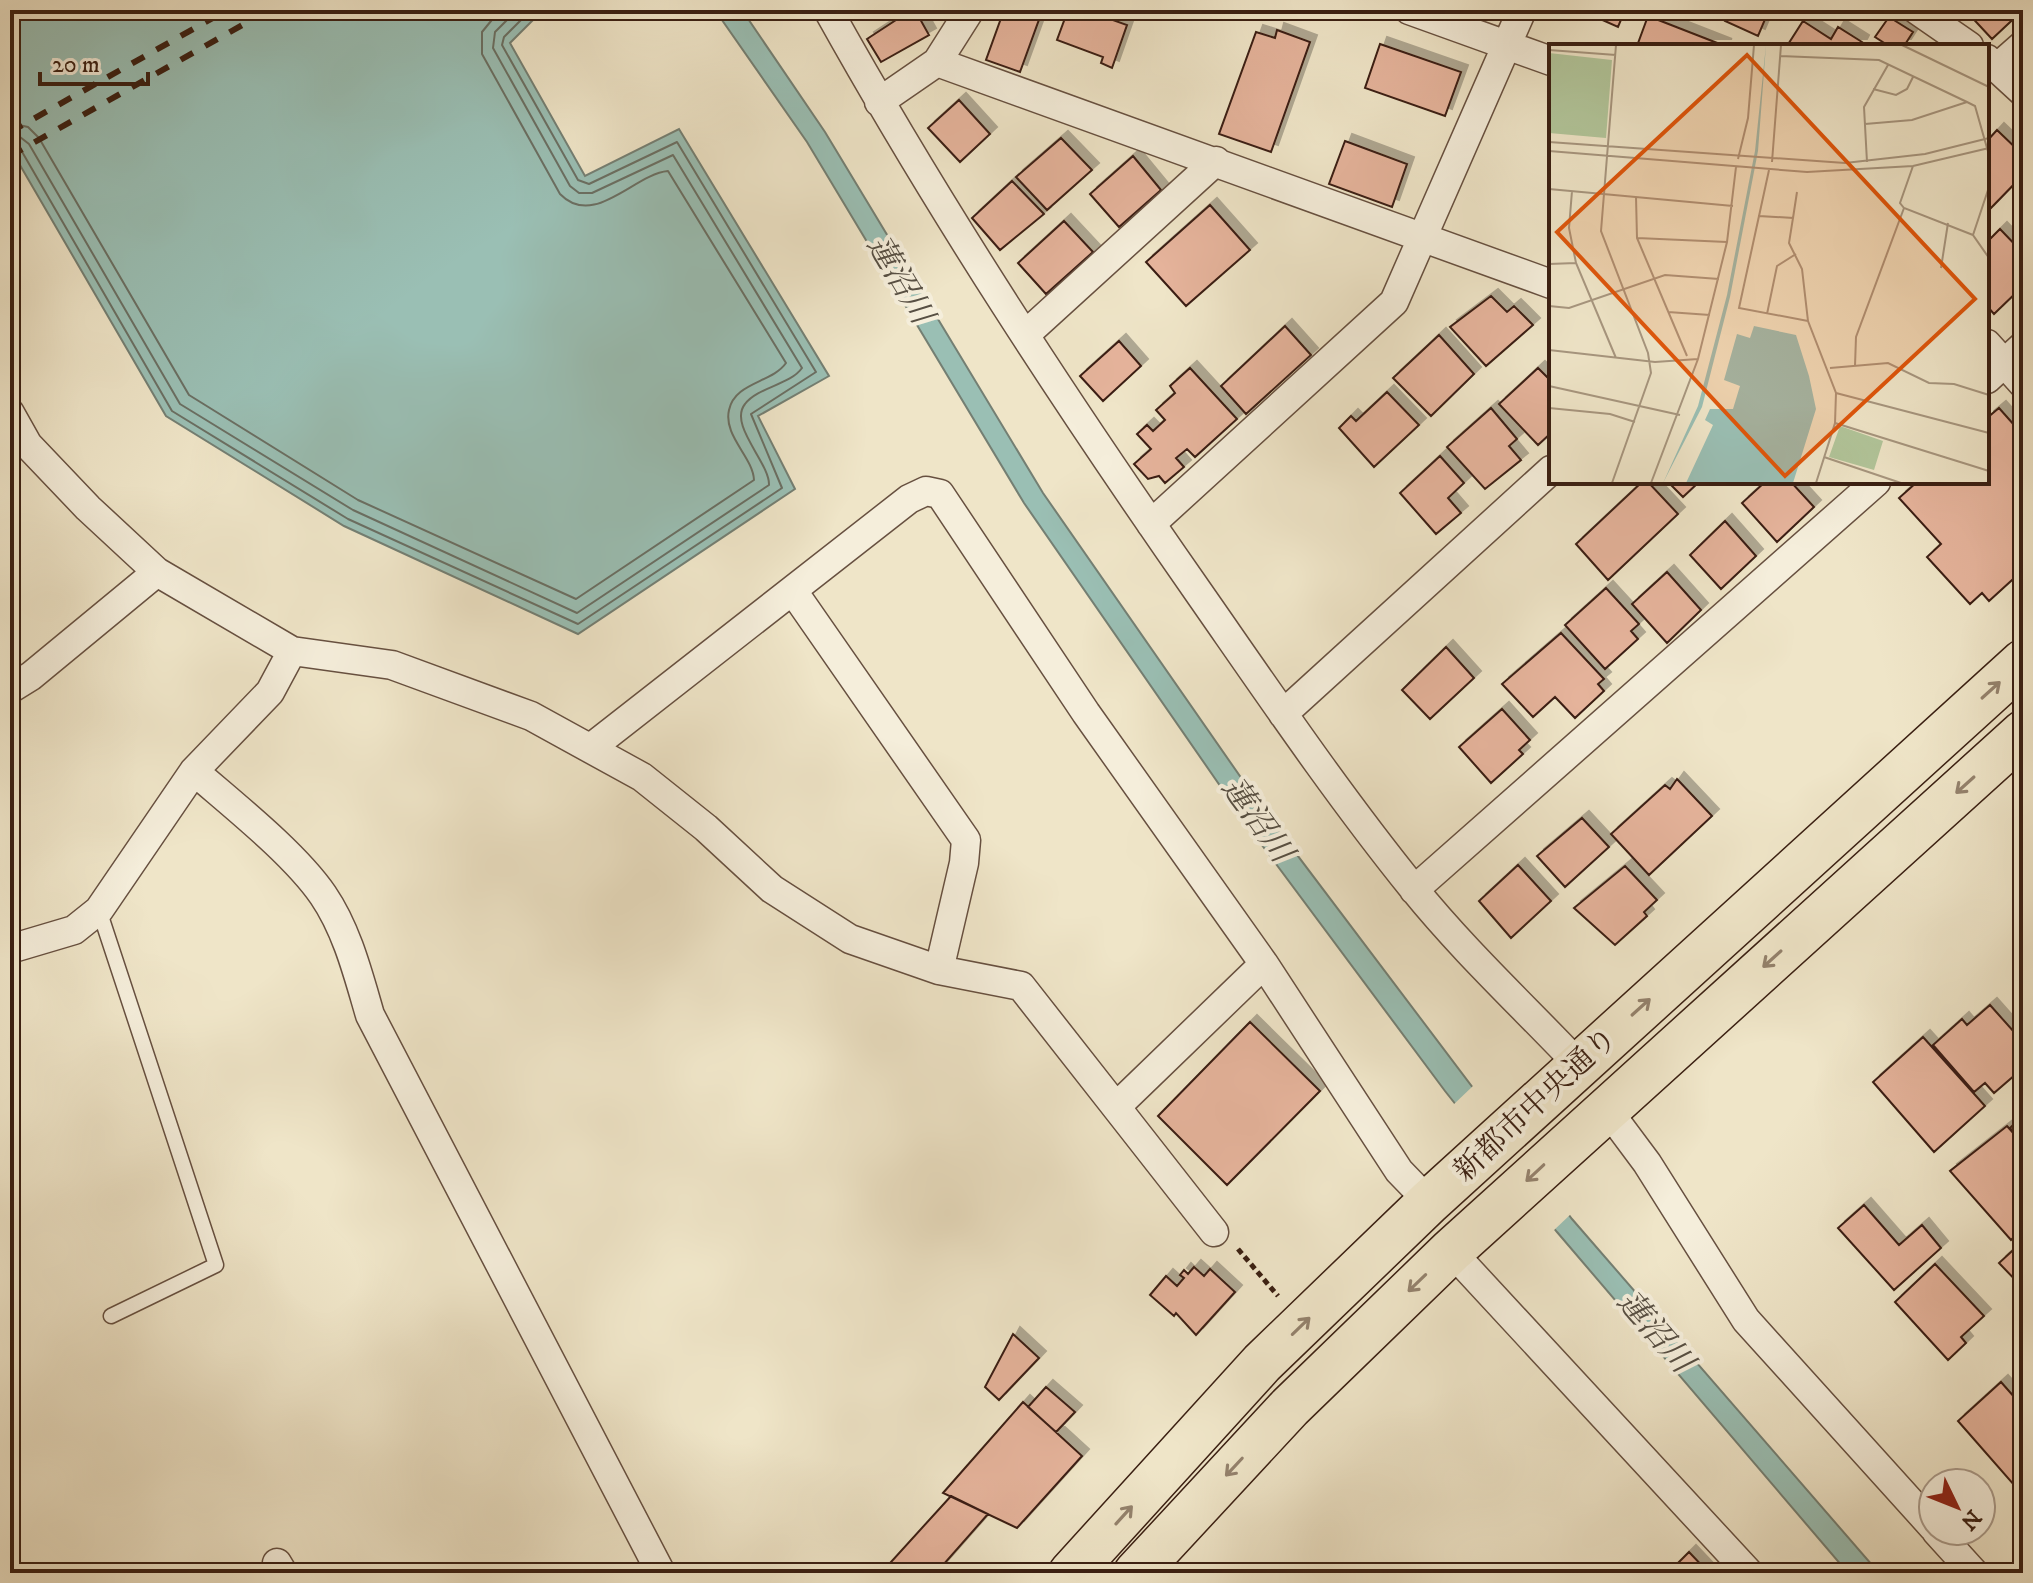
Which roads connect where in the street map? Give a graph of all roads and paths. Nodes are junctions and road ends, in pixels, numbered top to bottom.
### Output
1 (828, 10) edge
2 (970, 10) edge
3 (1409, 10) edge
4 (1522, 10) edge
5 (1917, 10) edge
6 (1966, 44) edge
7 (1506, 45) junction
8 (2023, 45) edge
9 (1549, 60) edge
10 (937, 62) junction
11 (1993, 63) edge
12 (2023, 92) edge
13 (879, 102) junction
14 (1216, 161) junction
15 (1423, 237) junction
16 (1549, 283) edge
17 (1025, 335) junction
18 (2000, 358) edge
19 (2023, 384) edge
20 (10, 413) edge
21 (19, 450) edge
22 (1549, 472) edge
23 (1860, 487) edge
24 (1151, 524) junction
25 (157, 572) junction
26 (793, 591) junction
27 (292, 651) junction
28 (2023, 662) edge
29 (10, 689) edge
30 (1283, 714) junction
31 (2023, 733) edge
32 (592, 747) junction
33 (194, 771) junction
34 (1414, 890) junction
35 (99, 910) junction
36 (10, 949) edge
37 (1264, 964) junction
38 (939, 970) junction
39 (1578, 1064) junction
40 (1116, 1107) junction
41 (1591, 1121) junction
42 (1444, 1188) junction
43 (1214, 1232) joint
44 (1451, 1251) junction
45 (1282, 1301) dead end
46 (111, 1316) dead end
47 (1917, 1509) edge
48 (1951, 1547) edge
49 (661, 1573) edge
50 (1071, 1573) edge
51 (1136, 1573) edge
52 (1749, 1573) edge
53 (1974, 1573) edge

1 - 13 street
2 - 10 street
3 - 7 street
4 - 7 street
5 - 6 street
7 - 9 street
7 - 15 street
8 - 11 street
10 - 13 street
10 - 14 street
11 - 12 street
13 - 17 street
14 - 15 street
14 - 17 street
15 - 16 street
15 - 24 street
17 - 24 street
18 - 19 street
20 - 21 street
21 - 25 street
22 - 30 street
23 - 34 street
24 - 30 street
25 - 27 street
25 - 29 street
26 - 32 street
26 - 37 street
26 - 38 street
27 - 32 street
27 - 33 street
39 -> 28 main road, 新都市中央通り
30 - 34 street
31 -> 41 main road, 新都市中央通り
32 - 38 street
33 - 35 street
33 - 49 street
34 - 39 street
35 - 36 street
35 - 46 lane
37 - 40 street
37 - 42 street
38 - 40 street
39 - 42 main road, 新都市中央通り
40 - 43 street
41 -> 44 main road, 新都市中央通り
41 - 47 street
50 -> 42 main road, 新都市中央通り
43 - 45 path
44 -> 51 main road, 新都市中央通り
44 - 52 street
48 - 53 street

